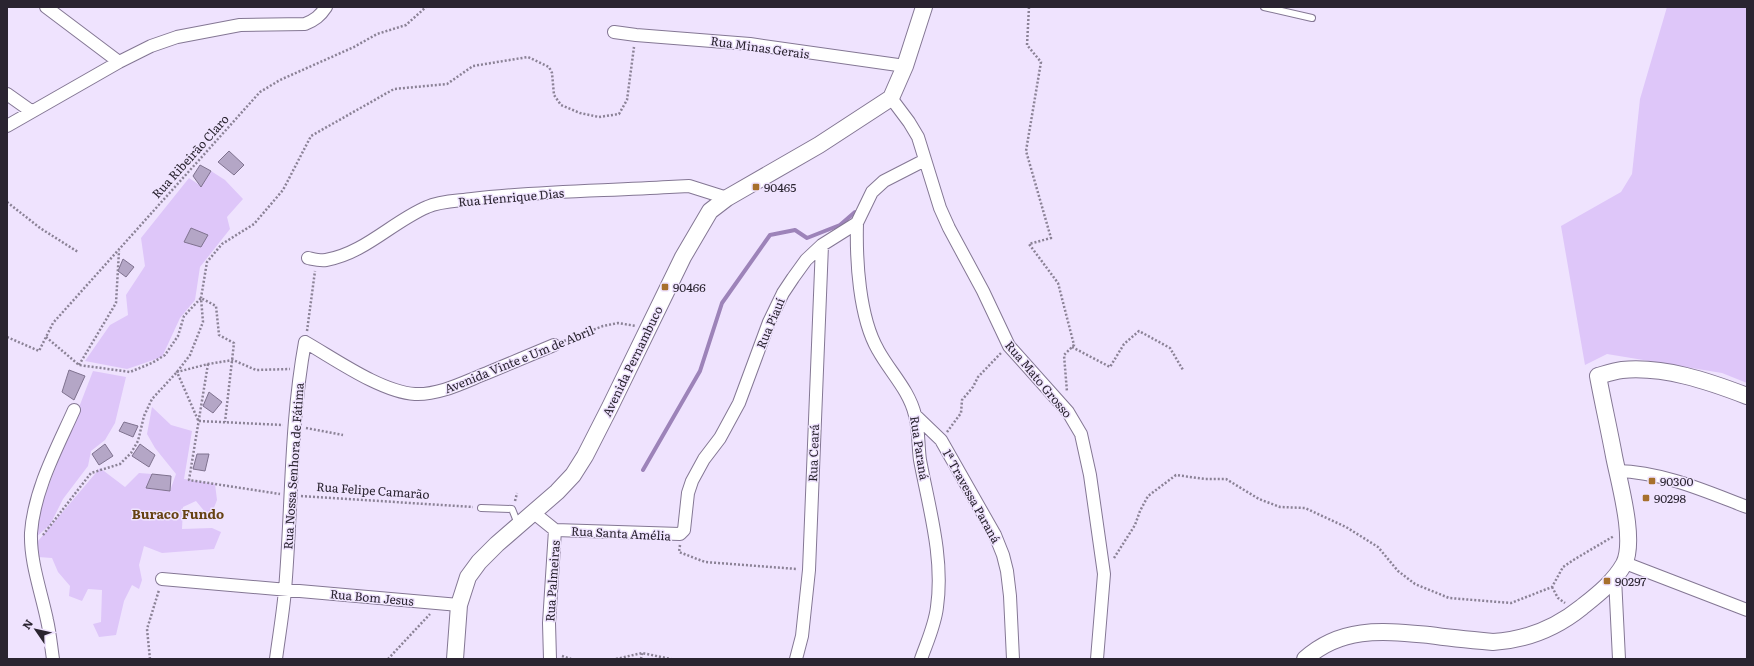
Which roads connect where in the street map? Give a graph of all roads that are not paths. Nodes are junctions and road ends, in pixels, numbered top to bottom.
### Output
1 (46, 7) edge
2 (326, 7) edge
3 (924, 7) edge
4 (1264, 7) edge
5 (1312, 18) dead end
6 (614, 32) dead end
7 (119, 62) junction
8 (905, 66) junction
9 (7, 94) edge
10 (891, 98) junction
11 (31, 111) junction
12 (7, 126) edge
13 (925, 160) junction
14 (727, 198) junction
15 (857, 223) junction
16 (822, 245) junction
17 (312, 259) road end
18 (306, 342) joint
19 (554, 345) road end
20 (1747, 396) edge
21 (74, 410) dead end
22 (916, 415) junction
23 (1617, 471) junction
24 (1747, 507) edge
25 (481, 508) road end
26 (534, 513) junction
27 (519, 526) junction
28 (555, 530) junction
29 (680, 534) joint
30 (1625, 563) junction
31 (1615, 578) junction
32 (162, 579) road end
33 (285, 590) junction
34 (459, 605) junction
35 (1747, 610) edge
36 (1621, 658) edge
37 (53, 659) edge
38 (276, 659) edge
39 (455, 659) edge
40 (550, 659) edge
41 (796, 659) edge
42 (921, 659) edge
43 (1013, 659) edge
44 (1097, 659) edge
45 (1305, 659) edge

1 - 7 street
2 - 7 street
3 - 8 street
4 - 5 lane
6 - 8 street, Rua Minas Gerais
7 - 11 street
8 - 10 street
9 - 11 street
10 - 13 street, Rua Mato Grosso
10 - 14 street, Avenida Pernambuco
11 - 12 street
13 - 15 street
13 - 44 street, Rua Mato Grosso
14 - 17 street, Rua Henrique Dias
14 - 26 street, Avenida Pernambuco
15 - 16 street, Rua Piauí
15 - 22 street, Rua Paraná
16 - 29 street, Rua Piauí
16 - 41 street, Rua Ceará
18 - 19 street, Avenida Vinte e Um de Abril
18 - 33 street, Rua Nossa Senhora de Fátima
20 - 23 street
21 - 37 street
22 - 42 street, Rua Paraná
22 - 43 street, 1ª Travessa Paraná
23 - 24 street
23 - 30 street
25 - 27 lane
26 - 27 street, Avenida Pernambuco
26 - 28 street, Rua Palmeiras
27 - 34 street, Avenida Pernambuco
28 - 29 street, Rua Santa Amélia
28 - 40 street, Rua Palmeiras
30 - 31 street
30 - 35 street
31 - 36 street
31 - 45 street
32 - 33 street
33 - 34 street, Rua Bom Jesus
33 - 38 street, Rua Nossa Senhora de Fátima
34 - 39 street, Avenida Pernambuco

